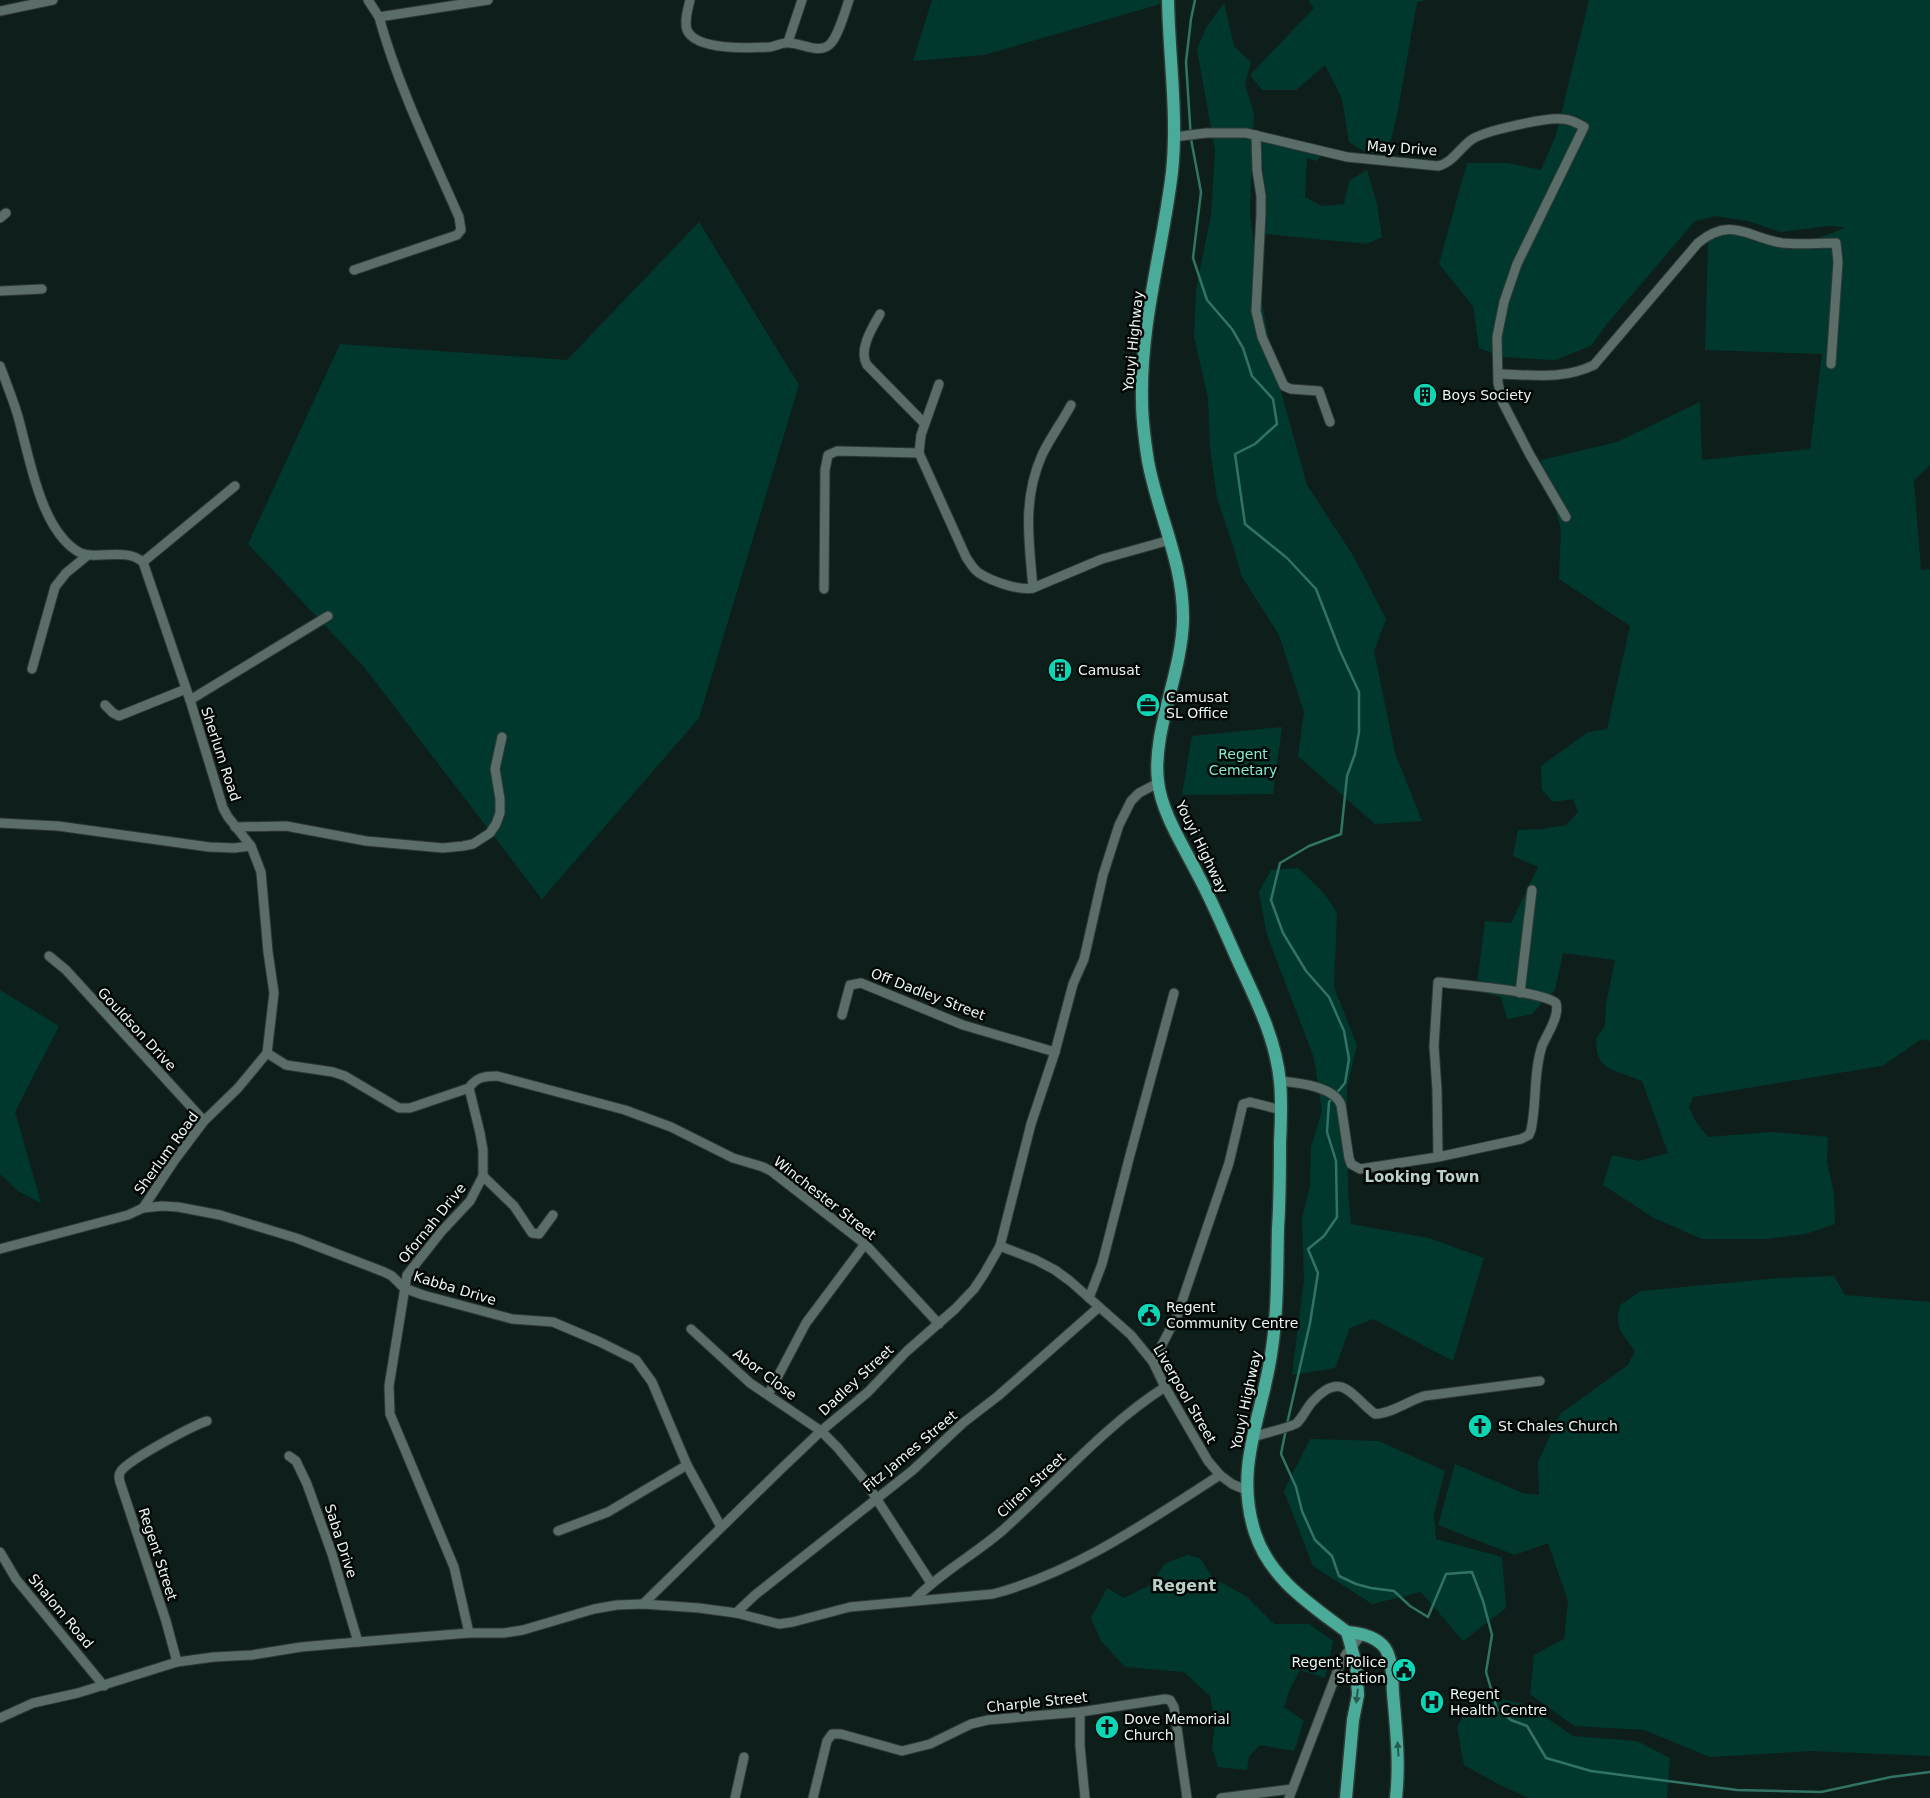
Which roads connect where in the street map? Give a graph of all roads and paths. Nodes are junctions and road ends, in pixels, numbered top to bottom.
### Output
1 (53, 0) edge
2 (368, 0) edge
3 (488, 0) edge
4 (690, 0) edge
5 (802, 0) edge
6 (850, 0) edge
7 (1168, 0) edge
8 (0, 11) edge
9 (379, 17) junction
10 (788, 42) junction
11 (1256, 135) junction
12 (1180, 136) junction
13 (354, 270) dead end
14 (42, 289) dead end
15 (0, 291) edge
16 (880, 314) dead end
17 (1831, 364) dead end
18 (0, 366) edge
19 (1499, 374) junction
20 (939, 384) dead end
21 (1071, 405) dead end
22 (1330, 422) dead end
23 (924, 423) junction
24 (919, 453) junction
25 (235, 486) dead end
26 (1566, 517) dead end
27 (1170, 540) junction
28 (88, 555) junction
29 (143, 562) junction
30 (1033, 588) junction
31 (824, 589) dead end
32 (328, 616) dead end
33 (32, 669) dead end
34 (186, 689) junction
35 (190, 700) junction
36 (105, 705) dead end
37 (502, 737) dead end
38 (1158, 783) junction
39 (0, 823) edge
40 (235, 827) junction
41 (251, 846) junction
42 (1532, 890) dead end
43 (49, 956) dead end
44 (1174, 993) dead end
45 (1520, 993) junction
46 (842, 1015) dead end
47 (1055, 1052) junction
48 (267, 1053) junction
49 (1280, 1081) junction
50 (469, 1088) junction
51 (1281, 1110) junction
52 (204, 1121) junction
53 (1438, 1157) junction
54 (483, 1176) junction
55 (143, 1208) junction
56 (553, 1215) dead end
57 (865, 1244) junction
58 (1000, 1246) junction
59 (0, 1249) edge
60 (404, 1288) junction
61 (1090, 1298) junction
62 (1100, 1307) junction
63 (938, 1324) junction
64 (691, 1329) dead end
65 (1153, 1362) junction
66 (1540, 1382) dead end
67 (1165, 1387) junction
68 (768, 1394) junction
69 (207, 1421) dead end
70 (821, 1431) junction
71 (1253, 1437) junction
72 (288, 1456) dead end
73 (687, 1465) junction
74 (1220, 1475) junction
75 (1246, 1490) junction
76 (875, 1498) junction
77 (722, 1527) junction
78 (558, 1531) dead end
79 (0, 1552) edge
80 (931, 1583) junction
81 (914, 1600) junction
82 (643, 1604) junction
83 (736, 1613) junction
84 (1347, 1632) junction
85 (469, 1633) junction
86 (1363, 1634) junction
87 (358, 1642) junction
88 (1352, 1646) junction
89 (177, 1662) junction
90 (104, 1686) junction
91 (1080, 1712) junction
92 (0, 1718) edge
93 (744, 1757) dead end
94 (1291, 1793) edge
95 (735, 1798) edge
96 (813, 1798) edge
97 (1086, 1798) edge
98 (1187, 1798) edge
99 (1221, 1798) edge
100 (1346, 1798) edge
101 (1396, 1798) edge

1 - 8 street
2 - 9 street
3 - 9 street
4 - 10 street
5 - 10 street
6 - 10 street
7 - 12 main road, Youyi Highway
9 - 13 street
11 - 12 street, May Drive
11 - 19 street, May Drive
11 - 22 street
12 - 27 main road, Youyi Highway
14 - 15 street
16 - 23 street
17 - 19 street
18 - 28 street
19 - 26 street
20 - 23 street
21 - 30 street
23 - 24 street
24 - 30 street
24 - 31 street
25 - 29 street
27 - 30 street
27 - 38 main road, Youyi Highway
28 - 29 street
28 - 33 street
29 - 34 street, Sherlum Road
32 - 35 street
34 - 35 street, Sherlum Road
34 - 36 street
35 - 40 street, Sherlum Road
37 - 40 street
38 - 47 street, Dadley Street
38 - 49 main road, Youyi Highway
39 - 41 street
40 - 41 street, Sherlum Road
41 - 48 street, Sherlum Road
42 - 45 street
43 - 52 street, Gouldson Drive
44 - 61 street
45 - 53 street
45 - 53 street
46 - 47 street, Off Dadley Street
47 - 58 street, Dadley Street
48 - 50 street
48 - 52 street, Sherlum Road
49 - 51 main road, Youyi Highway
49 - 53 street
50 - 54 street, Ofornah Drive
50 - 57 street, Winchester Street
51 - 65 street
51 - 71 main road, Youyi Highway
52 - 55 street, Sherlum Road
54 - 56 street
54 - 60 street, Ofornah Drive
55 - 59 street, Kabba Drive
55 - 60 street, Kabba Drive
57 - 63 street, Winchester Street
57 - 68 street
58 - 61 street, Liverpool Street
58 - 63 street, Dadley Street
60 - 73 street, Kabba Drive
60 - 85 street, Ofornah Drive
61 - 62 street, Liverpool Street
62 - 65 street, Liverpool Street
62 - 76 street, Fitz James Street
63 - 70 street, Dadley Street
64 - 68 street, Abor Close
65 - 67 street, Liverpool Street
66 - 71 street
67 - 74 street, Liverpool Street
67 - 80 street, Cliren Street
68 - 70 street, Abor Close
69 - 89 street, Regent Street
70 - 76 street, Abor Close
70 - 77 street, Dadley Street
71 - 75 main road, Youyi Highway
72 - 87 street, Saba Drive
73 - 77 street, Kabba Drive
73 - 78 street
74 - 75 street, Liverpool Street
74 - 81 street
75 - 84 main road, Youyi Highway
76 - 80 street, Abor Close
76 - 83 street, Fitz James Street
77 - 82 street, Dadley Street
79 - 90 street, Shalom Road
80 - 81 street, Cliren Street
81 - 83 street
82 - 83 street
82 - 85 street
84 - 86 main road
84 - 88 main road
85 - 87 street
86 - 88 street
101 -> 86 main road
87 - 89 street
88 - 94 street
88 -> 100 main road
89 - 90 street
90 - 92 street
91 - 96 street, Charple Street
91 - 97 street
91 - 98 street, Charple Street
93 - 95 street
94 - 99 street

